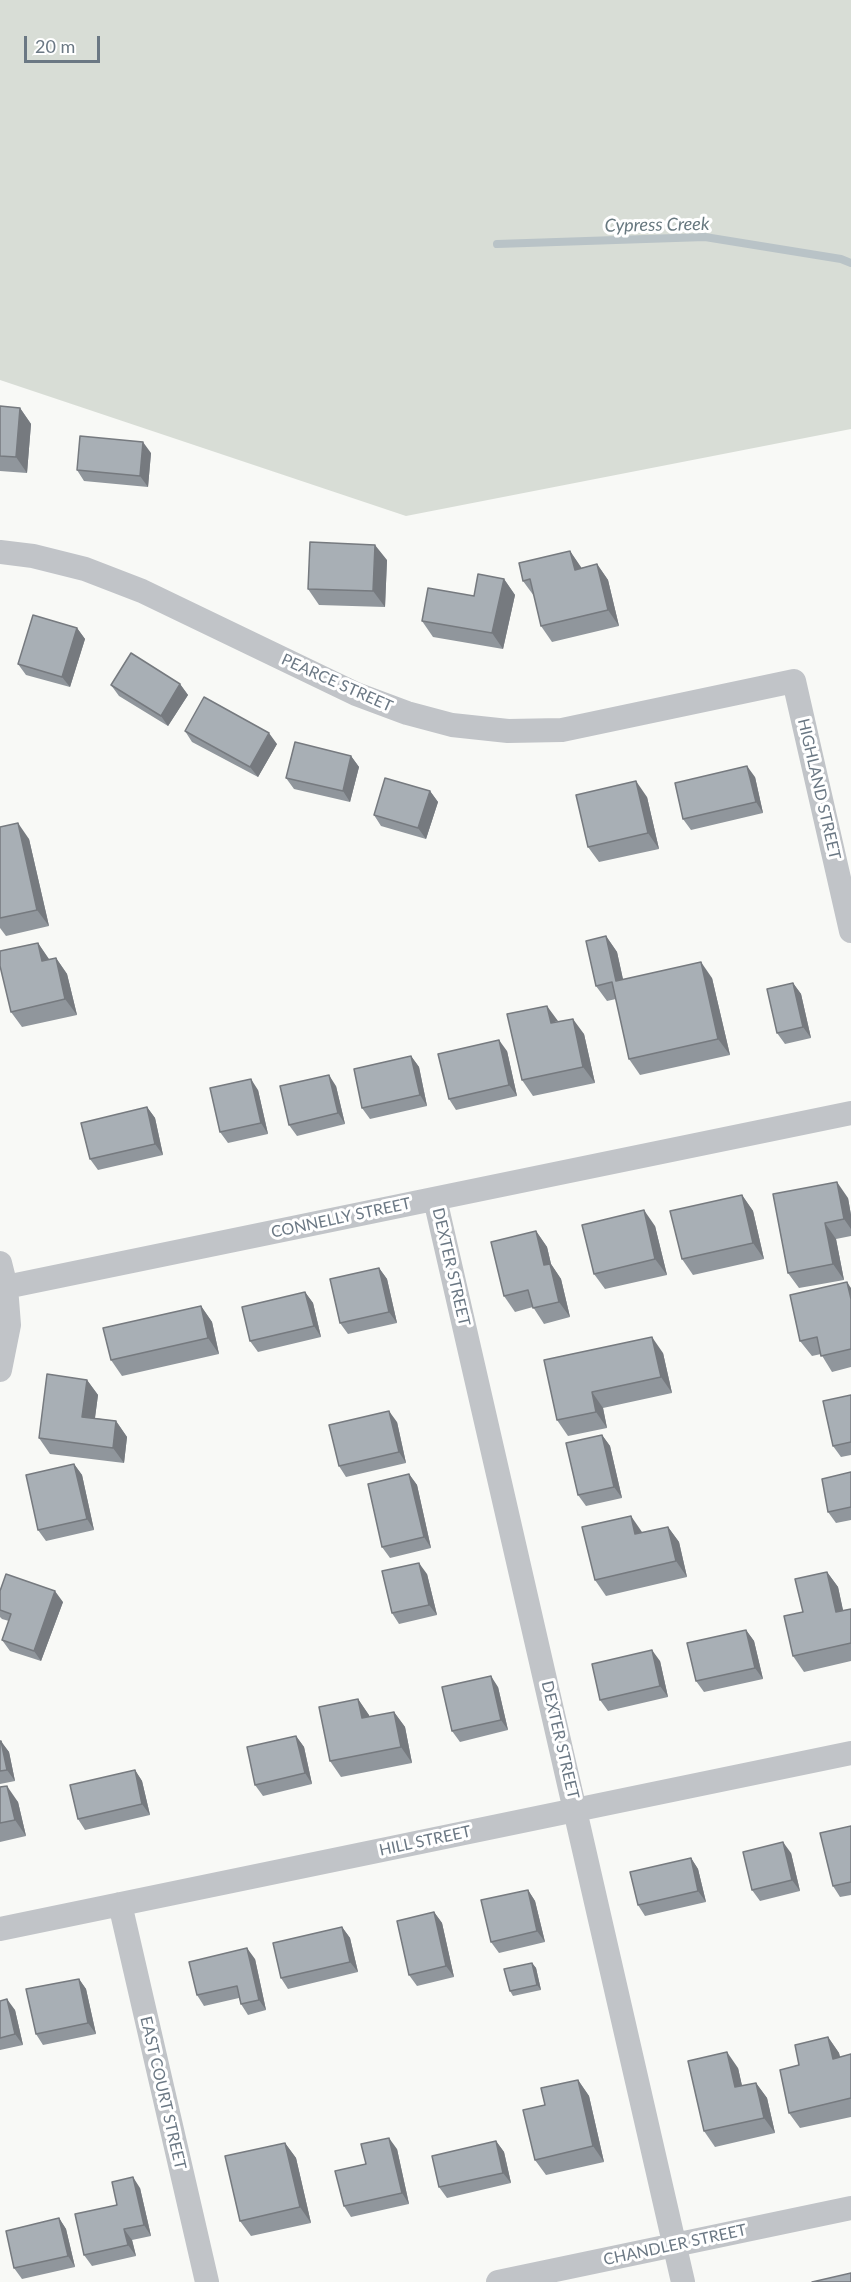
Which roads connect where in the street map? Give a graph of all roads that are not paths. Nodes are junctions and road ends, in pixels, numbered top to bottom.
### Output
1 (0, 552) edge
2 (794, 681) joint
3 (851, 932) edge
4 (851, 1113) edge
5 (435, 1199) junction
6 (0, 1263) edge
7 (6, 1287) junction
8 (0, 1370) edge
9 (851, 1753) edge
10 (576, 1809) junction
11 (120, 1904) junction
12 (0, 1929) edge
13 (851, 2208) edge
14 (674, 2245) junction
15 (207, 2282) edge
16 (498, 2282) edge
17 (683, 2282) edge

1 - 2 street, PEARCE STREET
2 - 3 street, HIGHLAND STREET
4 - 5 street, CONNELLY STREET
5 - 7 street, CONNELLY STREET
5 - 10 street, DEXTER STREET
6 - 7 street
7 - 8 street
9 - 10 street, HILL STREET
10 - 11 street, HILL STREET
10 - 14 street, DEXTER STREET
11 - 12 street, HILL STREET
11 - 15 street, EAST COURT STREET
13 - 14 street, CHANDLER STREET
14 - 16 street, CHANDLER STREET
14 - 17 street, DEXTER STREET

